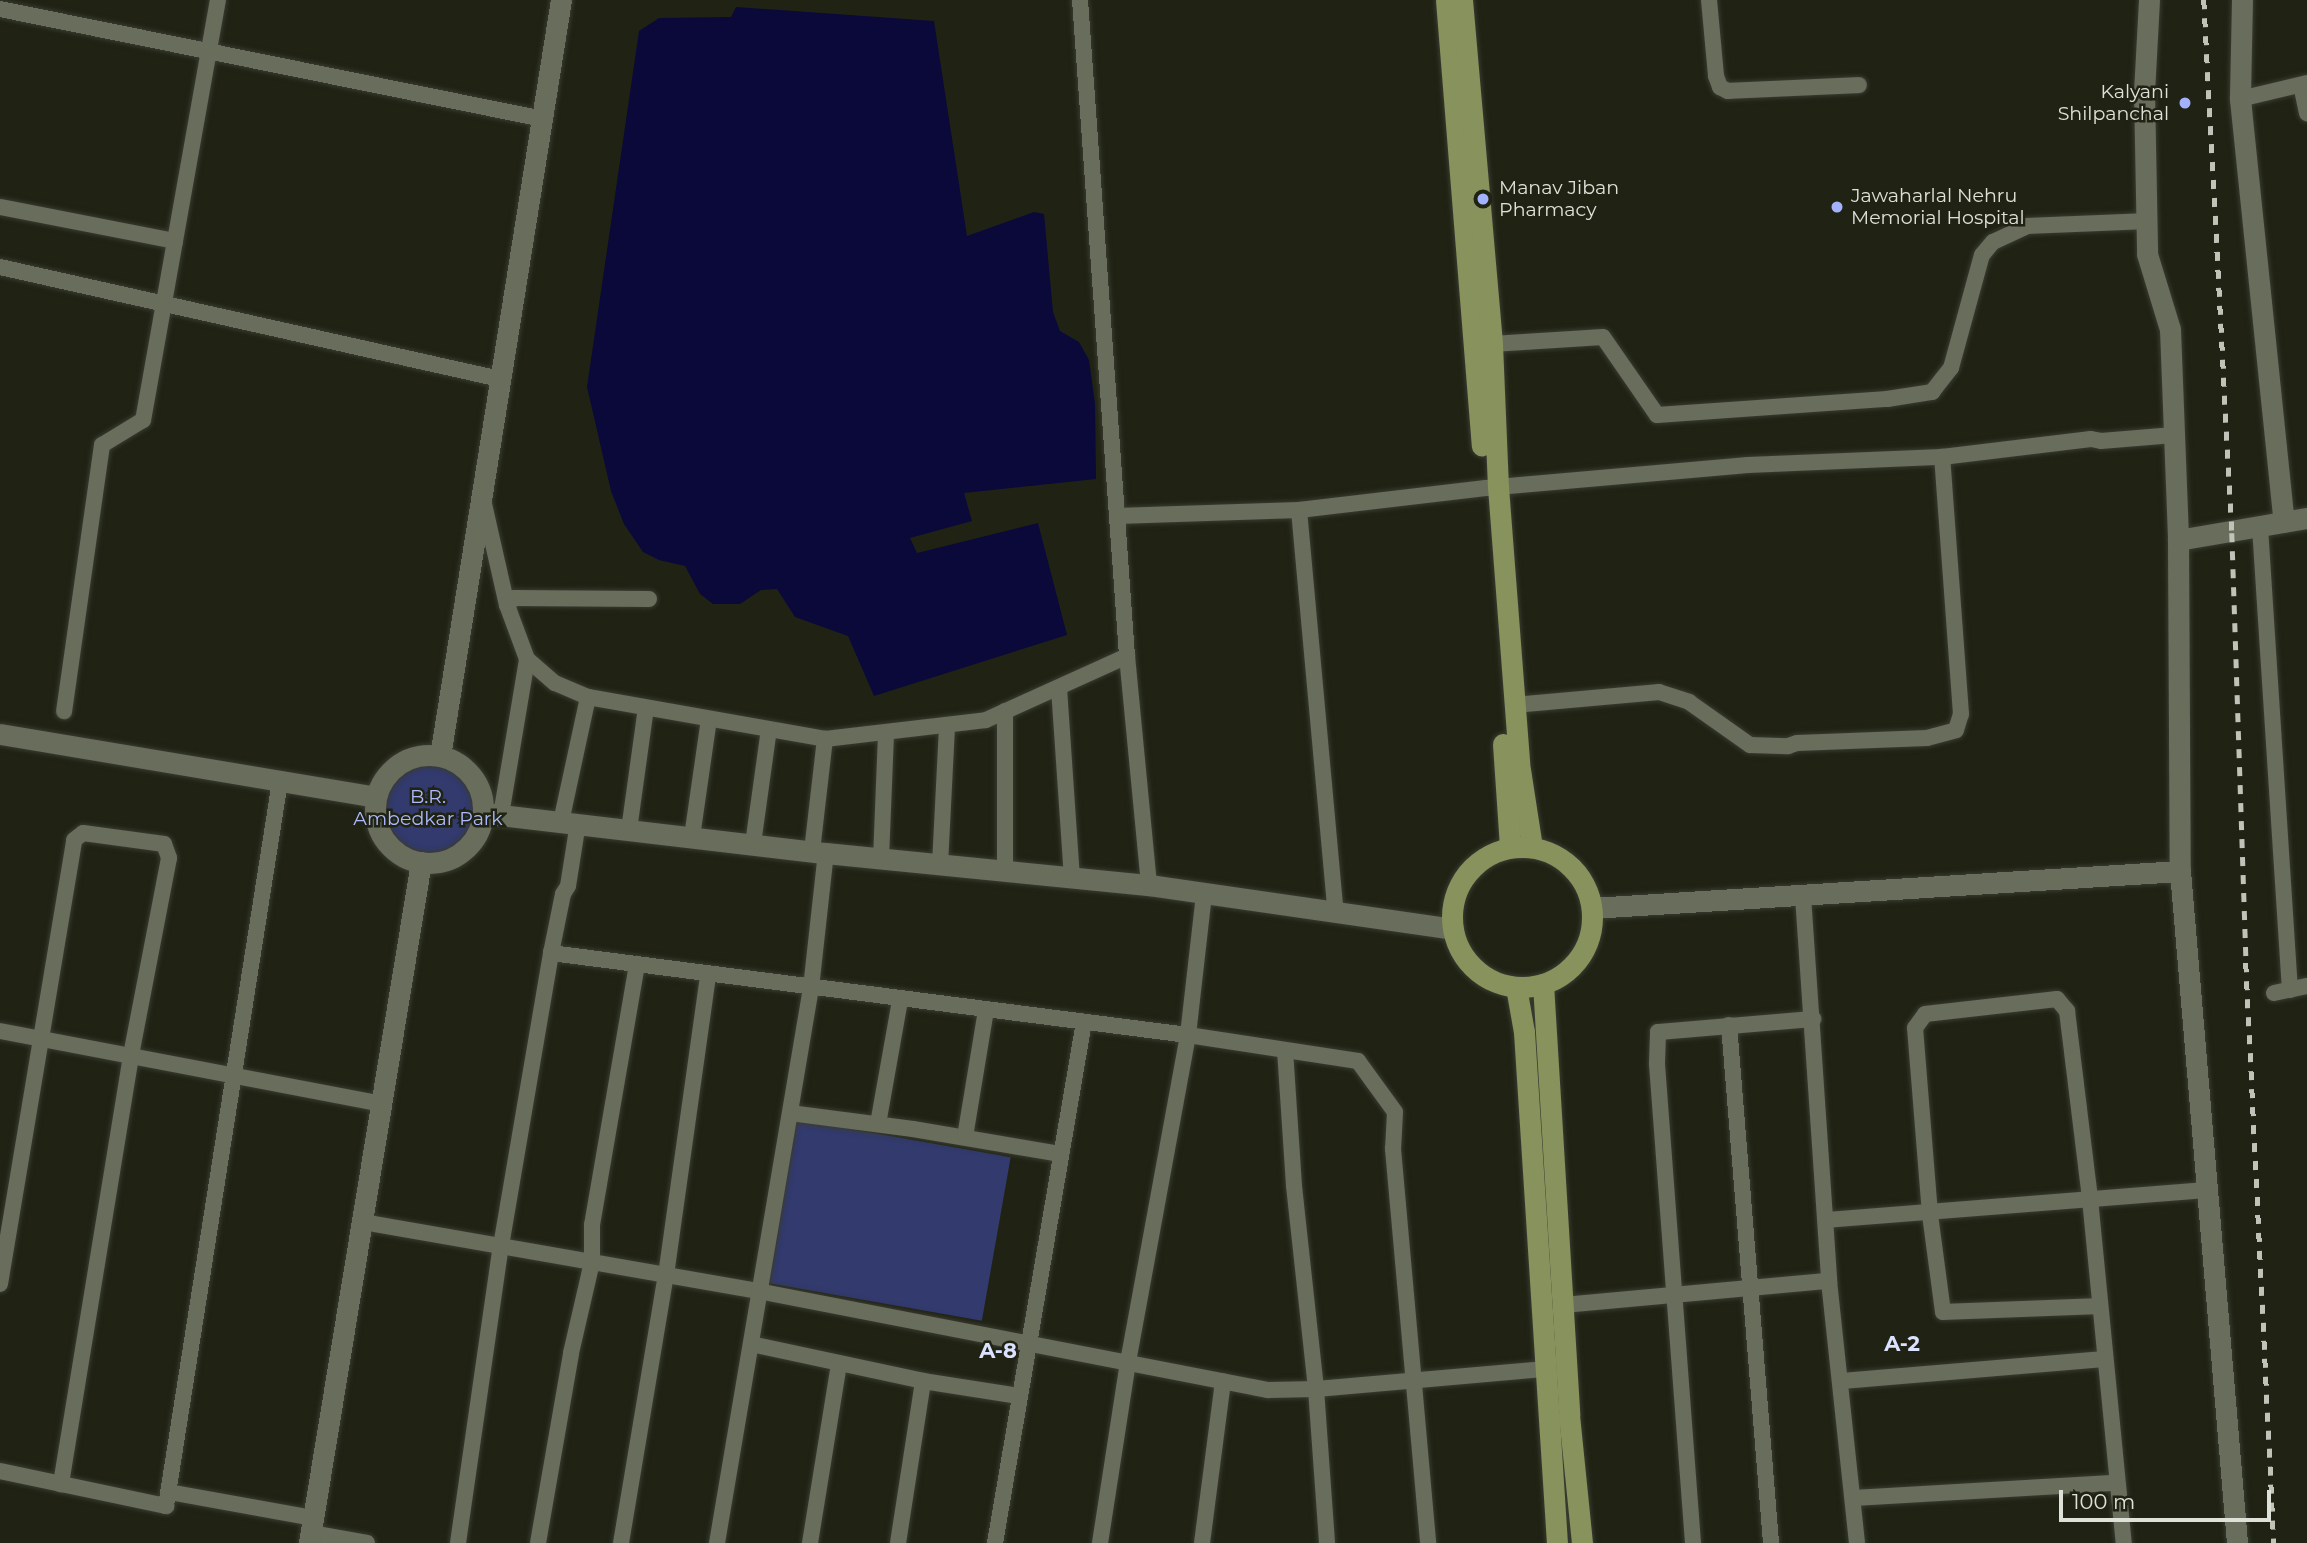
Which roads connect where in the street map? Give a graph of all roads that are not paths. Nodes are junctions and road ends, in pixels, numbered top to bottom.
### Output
1 (218, 0) edge
2 (561, 0) edge
3 (1080, 0) edge
4 (1446, 0) edge
5 (1462, 0) edge
6 (1709, 0) edge
7 (2148, 0) edge
8 (2242, 0) edge
9 (0, 9) edge
10 (209, 51) junction
11 (2304, 84) edge
12 (1859, 85) dead end
13 (2240, 99) junction
14 (2307, 113) edge
15 (543, 119) junction
16 (0, 208) edge
17 (2147, 221) junction
18 (175, 241) junction
19 (0, 267) edge
20 (163, 303) junction
21 (1492, 344) junction
22 (500, 379) junction
23 (2174, 435) junction
24 (1942, 457) junction
25 (1492, 488) junction
26 (482, 495) junction
27 (1299, 510) junction
28 (1117, 516) junction
29 (2307, 518) edge
30 (2284, 522) junction
31 (2260, 527) junction
32 (2178, 540) junction
33 (649, 599) dead end
34 (506, 605) junction
35 (1127, 656) junction
36 (527, 659) junction
37 (1059, 688) junction
38 (587, 697) junction
39 (1514, 705) junction
40 (646, 708) junction
41 (64, 711) dead end
42 (1005, 711) junction
43 (709, 719) junction
44 (947, 725) junction
45 (769, 729) junction
46 (886, 732) junction
47 (0, 734) edge
48 (825, 739) junction
49 (440, 756) junction
50 (280, 780) junction
51 (376, 797) junction
52 (492, 814) junction
53 (569, 822) junction
54 (629, 830) junction
55 (692, 837) junction
56 (753, 844) junction
57 (1510, 846) junction
58 (1532, 847) junction
59 (819, 852) junction
60 (881, 859) junction
61 (421, 862) junction
62 (940, 864) junction
63 (1005, 871) junction
64 (2180, 871) junction
65 (1072, 878) junction
66 (1149, 885) junction
67 (1204, 894) junction
68 (1803, 896) junction
69 (1592, 908) junction
70 (1336, 914) junction
71 (1453, 929) junction
72 (551, 953) junction
73 (637, 964) junction
74 (708, 975) junction
75 (1543, 984) junction
76 (2307, 986) edge
77 (1516, 987) junction
78 (811, 988) junction
79 (900, 1000) junction
80 (986, 1010) junction
81 (1814, 1018) junction
82 (1084, 1022) junction
83 (1729, 1025) junction
84 (0, 1031) edge
85 (1188, 1035) junction
86 (40, 1039) junction
87 (1285, 1050) junction
88 (131, 1056) junction
89 (236, 1076) junction
90 (383, 1104) junction
91 (790, 1113) junction
92 (878, 1124) junction
93 (965, 1138) junction
94 (1061, 1154) junction
95 (2205, 1190) junction
96 (2091, 1199) junction
97 (1930, 1214) junction
98 (1826, 1220) junction
99 (363, 1222) junction
100 (501, 1246) junction
101 (592, 1262) junction
102 (667, 1275) junction
103 (1829, 1281) junction
104 (0, 1284) edge
105 (1752, 1288) junction
106 (758, 1291) junction
107 (1675, 1294) junction
108 (1563, 1304) junction
109 (2100, 1306) junction
110 (1028, 1343) junction
111 (751, 1344) junction
112 (2105, 1359) junction
113 (1128, 1363) junction
114 (839, 1364) junction
115 (1566, 1366) junction
116 (1544, 1369) junction
117 (1413, 1380) junction
118 (923, 1381) junction
119 (1223, 1381) junction
120 (1841, 1381) junction
121 (1316, 1389) junction
122 (1018, 1396) junction
123 (0, 1471) edge
124 (2117, 1483) junction
125 (61, 1484) junction
126 (169, 1492) junction
127 (1853, 1498) junction
128 (311, 1531) edge
129 (367, 1543) edge
130 (458, 1543) edge
131 (538, 1543) edge
132 (621, 1543) edge
133 (717, 1543) edge
134 (810, 1543) edge
135 (898, 1543) edge
136 (995, 1543) edge
137 (1100, 1543) edge
138 (1202, 1543) edge
139 (1326, 1543) edge
140 (1429, 1543) edge
141 (1557, 1543) edge
142 (1582, 1543) edge
143 (1693, 1543) edge
144 (1771, 1543) edge
145 (1857, 1543) edge
146 (2124, 1543) edge
147 (2237, 1543) edge

1 - 10 street
2 - 15 street
3 - 28 street
4 - 25 main road
5 - 21 main road
6 - 12 street
7 - 17 street
8 - 13 street
9 - 10 street
10 - 15 street
10 - 18 street
11 - 13 street
11 - 14 street
13 - 30 street
15 - 22 street
16 - 18 street
17 - 21 street
17 - 23 street
18 - 20 street
19 - 20 street
20 - 22 street
20 - 41 street
21 - 25 main road
22 - 26 street
23 - 24 street
23 - 32 street
24 - 25 street
24 - 39 street
25 - 27 street
25 - 39 main road
25 - 57 main road
26 - 34 street
26 - 49 street
27 - 28 street
27 - 70 street
28 - 35 street
29 - 30 street
30 - 31 street
31 - 32 street
31 - 76 street
32 - 64 street
33 - 34 street
34 - 36 street
35 - 37 street
35 - 66 street
36 - 38 street
36 - 52 street
37 - 42 street
37 - 65 street
38 - 40 street
38 - 53 street
39 - 58 main road
40 - 43 street
40 - 54 street
42 - 44 street
42 - 63 street
43 - 45 street
43 - 55 street
44 - 46 street
44 - 62 street
45 - 48 street
45 - 56 street
46 - 48 street
46 - 60 street
47 - 50 street
48 - 59 street
49 - 51 street
49 - 52 street
50 - 51 street
50 - 89 street
51 - 61 street
52 - 53 street
52 - 61 street
53 - 54 street
53 - 72 street
54 - 55 street
55 - 56 street
56 - 59 street
57 - 58 main road
57 - 71 main road
58 - 69 main road
59 - 60 street
59 - 78 street
60 - 62 street
61 - 90 street
62 - 63 street
63 - 65 street
64 - 68 street
64 - 95 street
65 - 66 street
66 - 67 street
67 - 70 street
67 - 85 street
68 - 69 street
68 - 81 street
69 - 75 main road
70 - 71 street
71 - 77 main road
72 - 73 street
72 - 100 street
73 - 74 street
73 - 101 street
74 - 78 street
74 - 102 street
75 - 77 main road
75 - 108 main road
77 - 116 main road
78 - 79 street
78 - 91 street
79 - 80 street
79 - 92 street
80 - 82 street
80 - 93 street
81 - 83 street
81 - 98 street
82 - 85 street
82 - 94 street
83 - 105 street
83 - 107 street
84 - 86 street
85 - 87 street
85 - 113 street
86 - 88 street
86 - 88 street
86 - 104 street
87 - 117 street
87 - 121 street
88 - 89 street
88 - 125 street
89 - 90 street
89 - 126 street
90 - 99 street
91 - 92 street
91 - 106 street
92 - 93 street
93 - 94 street
94 - 110 street
95 - 96 street
95 - 147 street
96 - 97 street
96 - 97 street
96 - 109 street
97 - 98 street
97 - 109 street
98 - 103 street
99 - 100 street
99 - 128 street
100 - 101 street
100 - 130 street
101 - 102 street
101 - 131 street
102 - 106 street
102 - 132 street
103 - 105 street
103 - 120 street
105 - 107 street
105 - 144 street
106 - 110 street
106 - 111 street
107 - 108 street
107 - 143 street
108 - 115 main road
109 - 112 street
110 - 113 street
110 - 122 street
111 - 114 street
111 - 133 street
112 - 120 street
112 - 124 street
113 - 119 street
113 - 137 street
114 - 118 street
114 - 134 street
115 - 116 street
115 - 142 main road
116 - 117 street
116 - 141 main road
117 - 121 street
117 - 140 street
118 - 122 street
118 - 135 street
119 - 121 street
119 - 138 street
120 - 127 street
121 - 139 street
122 - 136 street
123 - 125 street
124 - 127 street
124 - 146 street
125 - 126 street
126 - 128 street
127 - 145 street
128 - 129 street

